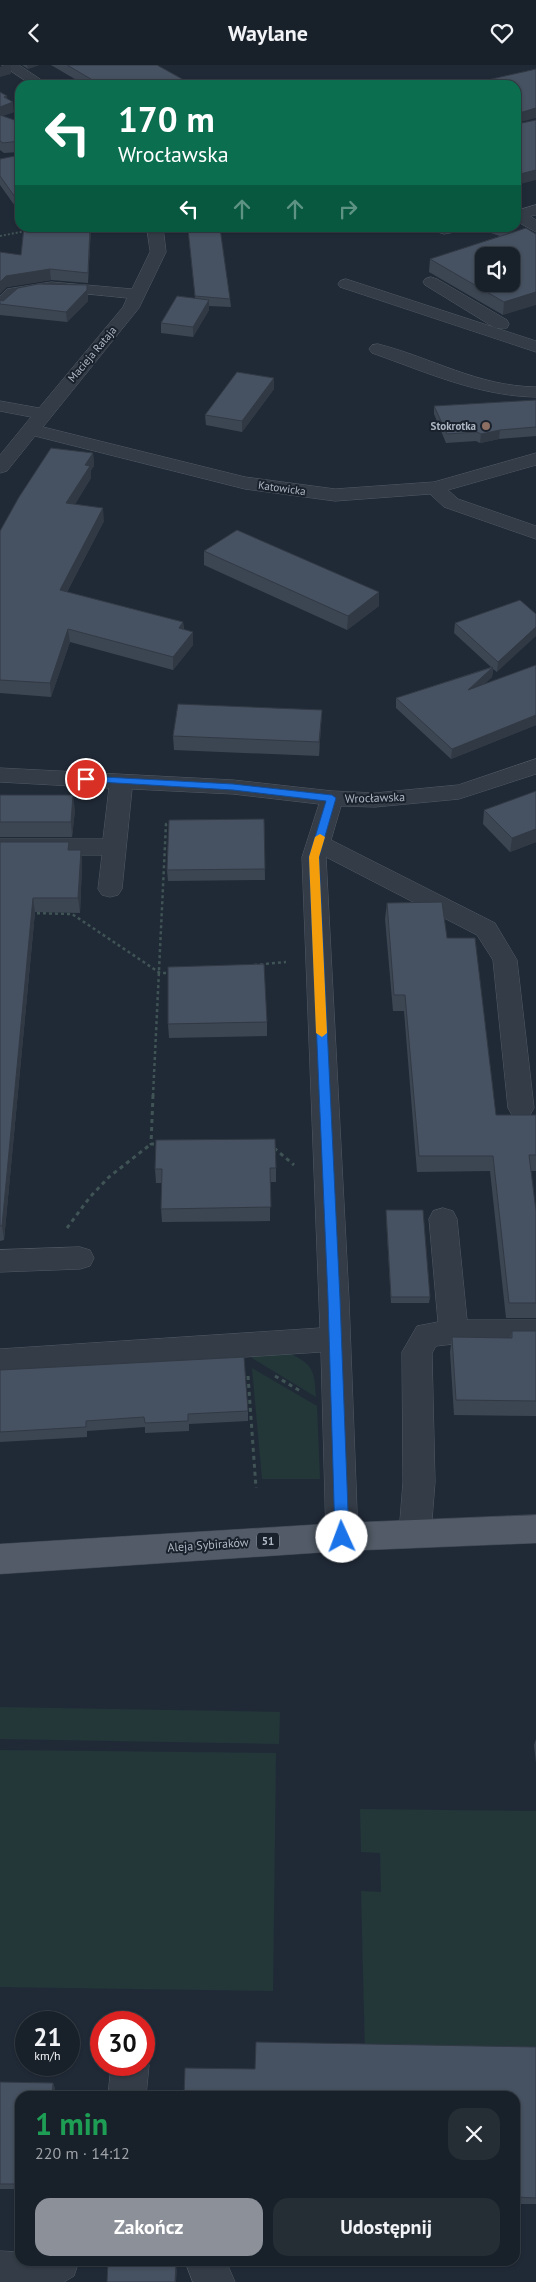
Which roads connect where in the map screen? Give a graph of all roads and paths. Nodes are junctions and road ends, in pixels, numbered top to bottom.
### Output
1 (9, 65) edge
2 (34, 80) edge
3 (536, 210) edge
4 (521, 214) edge
5 (521, 218) edge
6 (536, 227) edge
7 (23, 232) edge
8 (156, 232) edge
9 (0, 236) edge
10 (431, 282) edge
11 (346, 284) dead end
12 (137, 294) junction
13 (0, 306) edge
14 (536, 346) edge
15 (378, 349) dead end
16 (536, 392) edge
17 (0, 406) edge
18 (42, 414) junction
19 (30, 429) junction
20 (536, 459) edge
21 (0, 467) edge
22 (435, 488) junction
23 (536, 533) edge
24 (536, 765) edge
25 (0, 775) edge
26 (121, 781) junction
27 (332, 798) junction
28 (175, 824) edge
29 (0, 847) edge
30 (113, 847) junction
31 (316, 850) junction
32 (110, 889) dead end
33 (27, 913) edge
34 (318, 962) junction
35 (251, 965) edge
36 (160, 973) junction
37 (178, 973) edge
38 (521, 1108) dead end
39 (268, 1143) edge
40 (151, 1144) junction
41 (160, 1144) edge
42 (329, 1185) junction
43 (443, 1219) dead end
44 (63, 1234) dead end
45 (80, 1258) dead end
46 (0, 1261) edge
47 (454, 1332) junction
48 (536, 1333) edge
49 (335, 1339) junction
50 (0, 1361) edge
51 (247, 1370) edge
52 (271, 1375) dead end
53 (338, 1413) junction
54 (256, 1488) dead end
55 (536, 1529) edge
56 (415, 1533) junction
57 (342, 1537) junction
58 (0, 1559) edge
59 (129, 2076) edge
60 (127, 2091) edge
61 (52, 2266) edge
62 (207, 2266) edge
63 (0, 2272) edge
64 (214, 2282) edge

1 - 2 street
3 - 4 street
5 - 6 street
7 - 9 path
8 - 12 street, Macieja Rataja
10 - 14 street
11 - 14 street
12 - 13 street
12 - 18 street, Macieja Rataja
15 - 16 street
17 - 18 street
18 - 19 street, Macieja Rataja
19 - 21 street, Macieja Rataja
19 - 22 street, Katowicka
20 - 22 street, Katowicka
22 - 23 street
24 - 27 street, Wrocławska
25 - 26 street, Wrocławska
26 - 27 street, Wrocławska
26 - 30 street
27 - 31 street
28 - 36 path
29 - 30 street
30 - 32 street
31 - 34 street
31 - 38 street
33 - 36 path
34 - 35 path
34 - 42 street
36 - 37 path
36 - 40 path
39 - 42 path
40 - 41 path
40 - 44 path
42 - 49 street
43 - 47 street
45 - 46 street
47 - 48 street
47 - 56 street
49 - 50 street
49 - 53 street
51 - 54 path
52 - 53 path
53 - 57 street
55 - 56 main road, Aleja Sybiraków / 51
56 - 57 main road, Aleja Sybiraków / 51
57 - 58 main road, Aleja Sybiraków / 51
59 - 60 street
61 - 63 street
62 - 64 street

